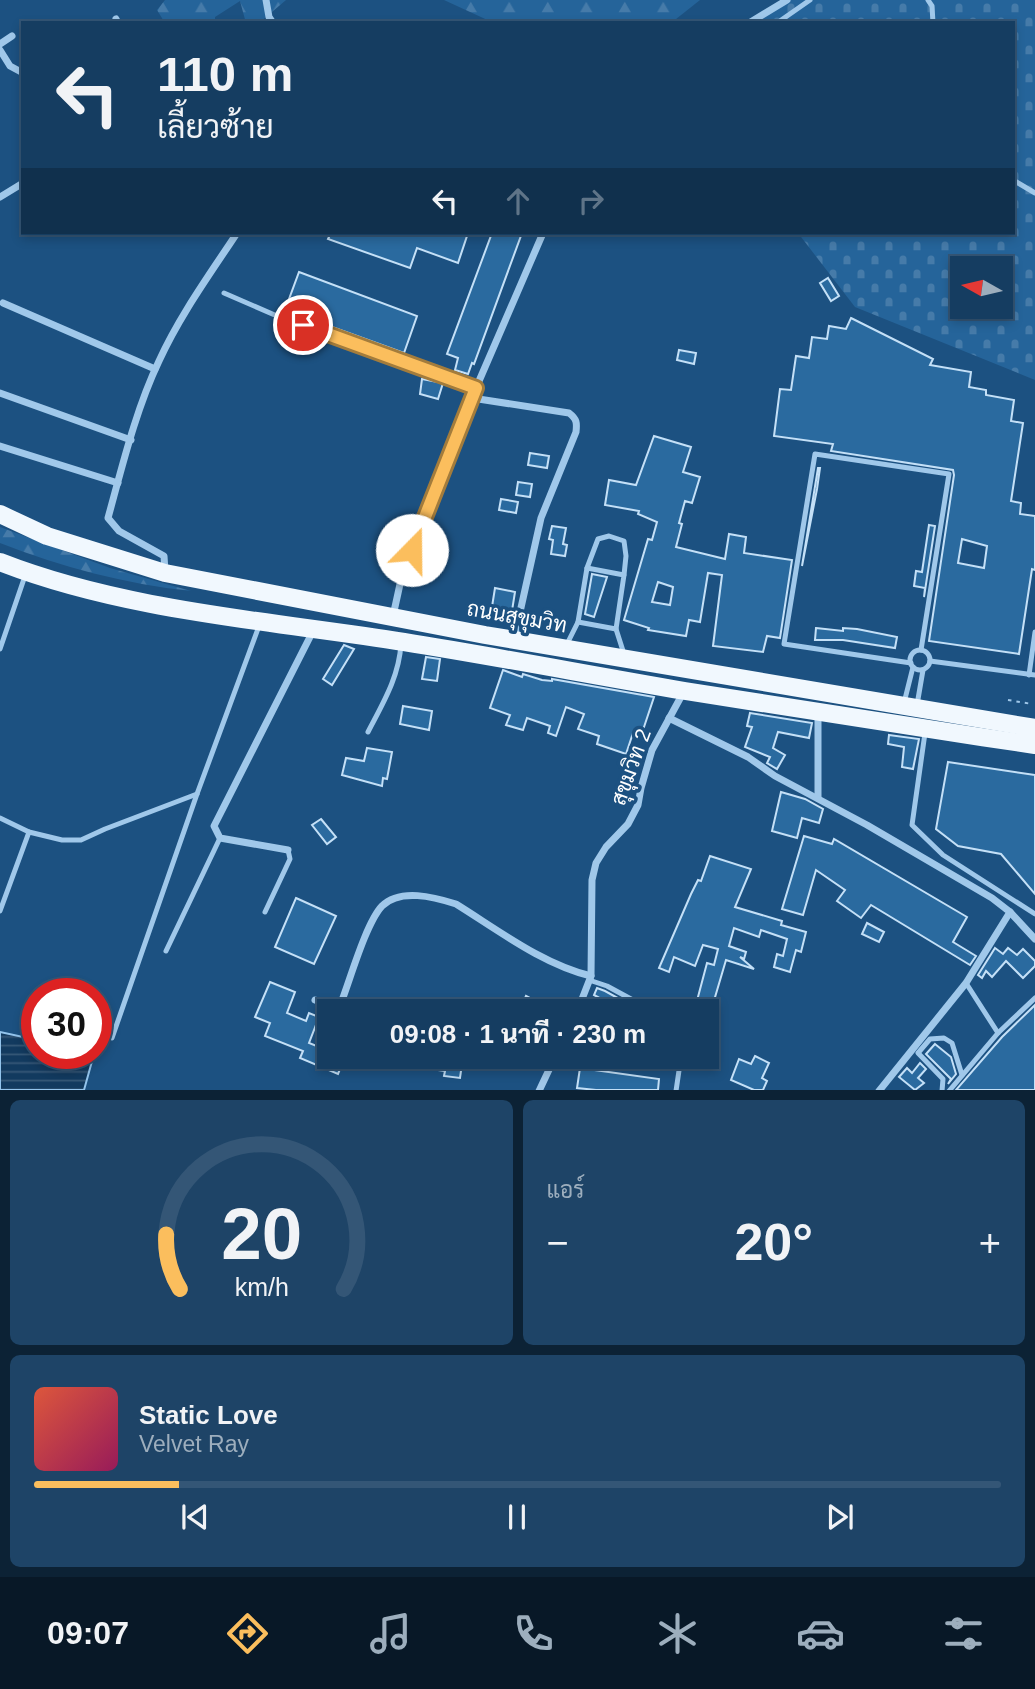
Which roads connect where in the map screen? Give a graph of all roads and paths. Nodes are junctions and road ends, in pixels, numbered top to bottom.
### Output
1 (266, 0) edge
2 (787, 0) edge
3 (810, 0) edge
4 (928, 0) edge
5 (272, 21) edge
6 (752, 21) edge
7 (780, 21) edge
8 (933, 21) edge
9 (12, 36) dead end
10 (0, 44) edge
11 (0, 50) edge
12 (21, 72) edge
13 (1015, 181) edge
14 (21, 184) edge
15 (1035, 192) edge
16 (0, 197) edge
17 (236, 235) edge
18 (542, 235) edge
19 (224, 293) dead end
20 (3, 303) dead end
21 (155, 369) junction
22 (476, 388) junction
23 (0, 393) edge
24 (472, 398) junction
25 (131, 440) junction
26 (0, 446) edge
27 (118, 483) junction
28 (0, 514) edge
29 (0, 562) edge
30 (587, 568) junction
31 (27, 572) junction
32 (165, 573) junction
33 (624, 575) junction
34 (392, 617) junction
35 (261, 622) junction
36 (578, 622) junction
37 (617, 629) junction
38 (313, 631) junction
39 (1035, 632) edge
40 (514, 640) junction
41 (401, 642) junction
42 (564, 648) junction
43 (0, 649) edge
44 (921, 650) junction
45 (624, 657) junction
46 (930, 661) junction
47 (912, 665) junction
48 (923, 670) junction
49 (1032, 675) edge
50 (684, 691) junction
51 (1008, 700) dead end
52 (1032, 704) dead end
53 (910, 707) junction
54 (818, 712) junction
55 (669, 718) junction
56 (1035, 727) edge
57 (926, 728) junction
58 (368, 732) dead end
59 (1035, 746) edge
60 (197, 794) junction
61 (818, 798) junction
62 (0, 818) edge
63 (29, 832) junction
64 (220, 838) junction
65 (288, 850) joint
66 (0, 911) edge
67 (265, 912) dead end
68 (1010, 912) junction
69 (1035, 914) edge
70 (1035, 939) edge
71 (166, 951) dead end
72 (590, 978) junction
73 (966, 983) junction
74 (1035, 998) edge
75 (582, 999) edge
76 (631, 999) edge
77 (316, 1000) dead end
78 (998, 1033) junction
79 (112, 1038) dead end
80 (549, 1069) edge
81 (679, 1069) edge
82 (962, 1075) junction
83 (539, 1090) edge
84 (676, 1090) edge
85 (879, 1090) edge
86 (942, 1090) edge
87 (949, 1090) edge

1 - 5 street
2 - 6 street
3 - 7 lane
4 - 8 lane
9 - 10 street
11 - 12 street
13 - 15 lane
14 - 16 street
17 - 21 street
18 - 22 street
19 - 22 lane
20 - 21 street
21 - 25 street
22 - 24 street
23 - 25 street
24 - 34 street
24 - 40 street
25 - 27 street
26 - 27 street
27 - 32 street
28 - 32 highway, ถนนสุขุมวิท
29 - 31 highway, ถนนสุขุมวิท
30 - 33 lane
30 - 33 lane
30 - 36 lane
31 - 35 highway, ถนนสุขุมวิท
31 - 43 lane
32 - 34 highway, ถนนสุขุมวิท
33 - 37 lane
34 - 40 highway, ถนนสุขุมวิท
35 - 38 highway, ถนนสุขุมวิท
35 - 60 lane
36 - 37 lane
36 - 42 lane
37 - 45 lane
38 - 41 highway, ถนนสุขุมวิท
38 - 64 street
39 - 49 lane
40 - 42 highway, ถนนสุขุมวิท
41 - 50 highway, ถนนสุขุมวิท
41 - 58 lane
42 - 45 highway, ถนนสุขุมวิท
44 - 46 lane
44 - 47 lane
44 - 47 lane
45 - 53 highway, ถนนสุขุมวิท
46 - 48 lane
46 - 49 lane
47 - 48 lane
47 - 53 lane
48 - 53 lane
50 - 54 highway, ถนนสุขุมวิท
50 - 55 street, สุขุมวิท 2
51 - 52 path
53 - 56 highway, ถนนสุขุมวิท
54 - 57 highway, ถนนสุขุมวิท
54 - 61 street
55 - 61 street
55 - 72 street, สุขุมวิท 2
57 - 59 highway, ถนนสุขุมวิท
57 - 69 lane
60 - 63 lane
60 - 79 lane
61 - 68 street
62 - 63 lane
63 - 66 lane
64 - 65 street
64 - 71 lane
65 - 67 lane
68 - 70 street
68 - 73 street
72 - 75 street, สุขุมวิท 2
72 - 76 lane
72 - 77 street
73 - 78 lane
73 - 85 street
74 - 78 lane
78 - 82 lane
80 - 83 street
81 - 84 lane
82 - 86 lane
82 - 87 lane

